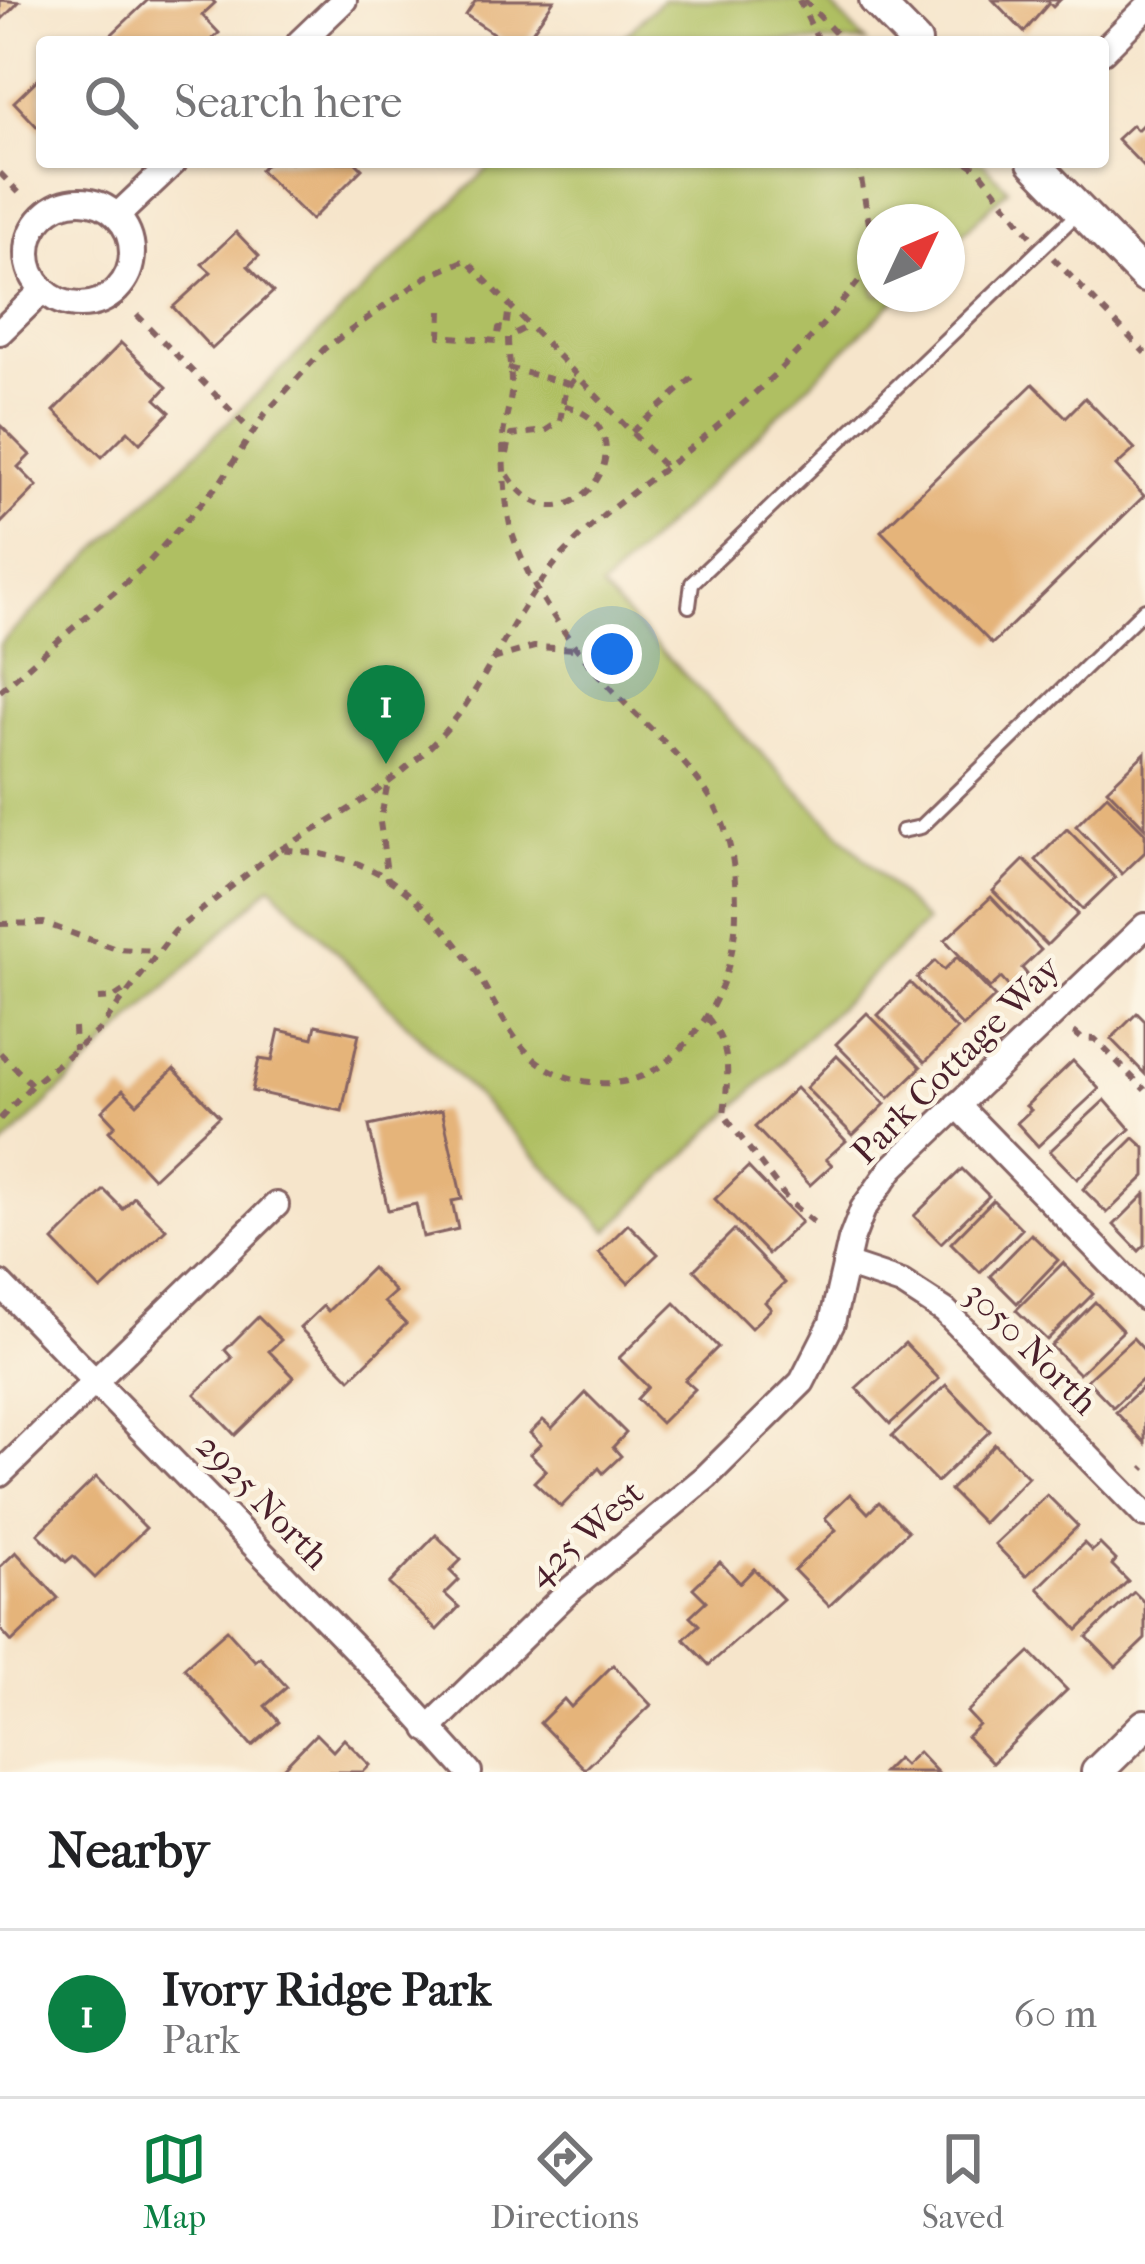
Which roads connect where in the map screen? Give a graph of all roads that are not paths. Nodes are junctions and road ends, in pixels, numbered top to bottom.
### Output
1 (344, 0) edge
2 (875, 0) edge
3 (1145, 9) edge
4 (306, 36) edge
5 (910, 36) edge
6 (1109, 45) edge
7 (167, 168) edge
8 (1039, 168) edge
9 (1080, 211) junction
10 (117, 216) junction
11 (1145, 278) edge
12 (43, 290) junction
13 (0, 332) edge
14 (688, 606) dead end
15 (1145, 609) edge
16 (902, 831) dead end
17 (1145, 926) edge
18 (957, 1106) junction
19 (276, 1205) dead end
20 (845, 1264) junction
21 (0, 1284) edge
22 (1145, 1298) edge
23 (96, 1382) junction
24 (790, 1393) joint
25 (0, 1474) edge
26 (1145, 1515) edge
27 (1145, 1725) edge
28 (428, 1729) junction
29 (469, 1772) edge
30 (1096, 1772) edge

1 - 4 street
2 - 5 street
3 - 6 street
7 - 10 street
8 - 9 street
9 - 11 street
9 - 14 lane
10 - 12 street
10 - 12 street
12 - 13 street
15 - 16 lane
17 - 18 street, Park Cottage Way
18 - 20 street, Park Cottage Way
18 - 22 street
19 - 23 street
20 - 24 street, Park Cottage Way
20 - 26 street, 3050 North
21 - 23 street, 2925 North
23 - 25 street
23 - 28 street, 2925 North
24 - 28 street, 425 West
27 - 30 street
28 - 29 street, 2925 North

